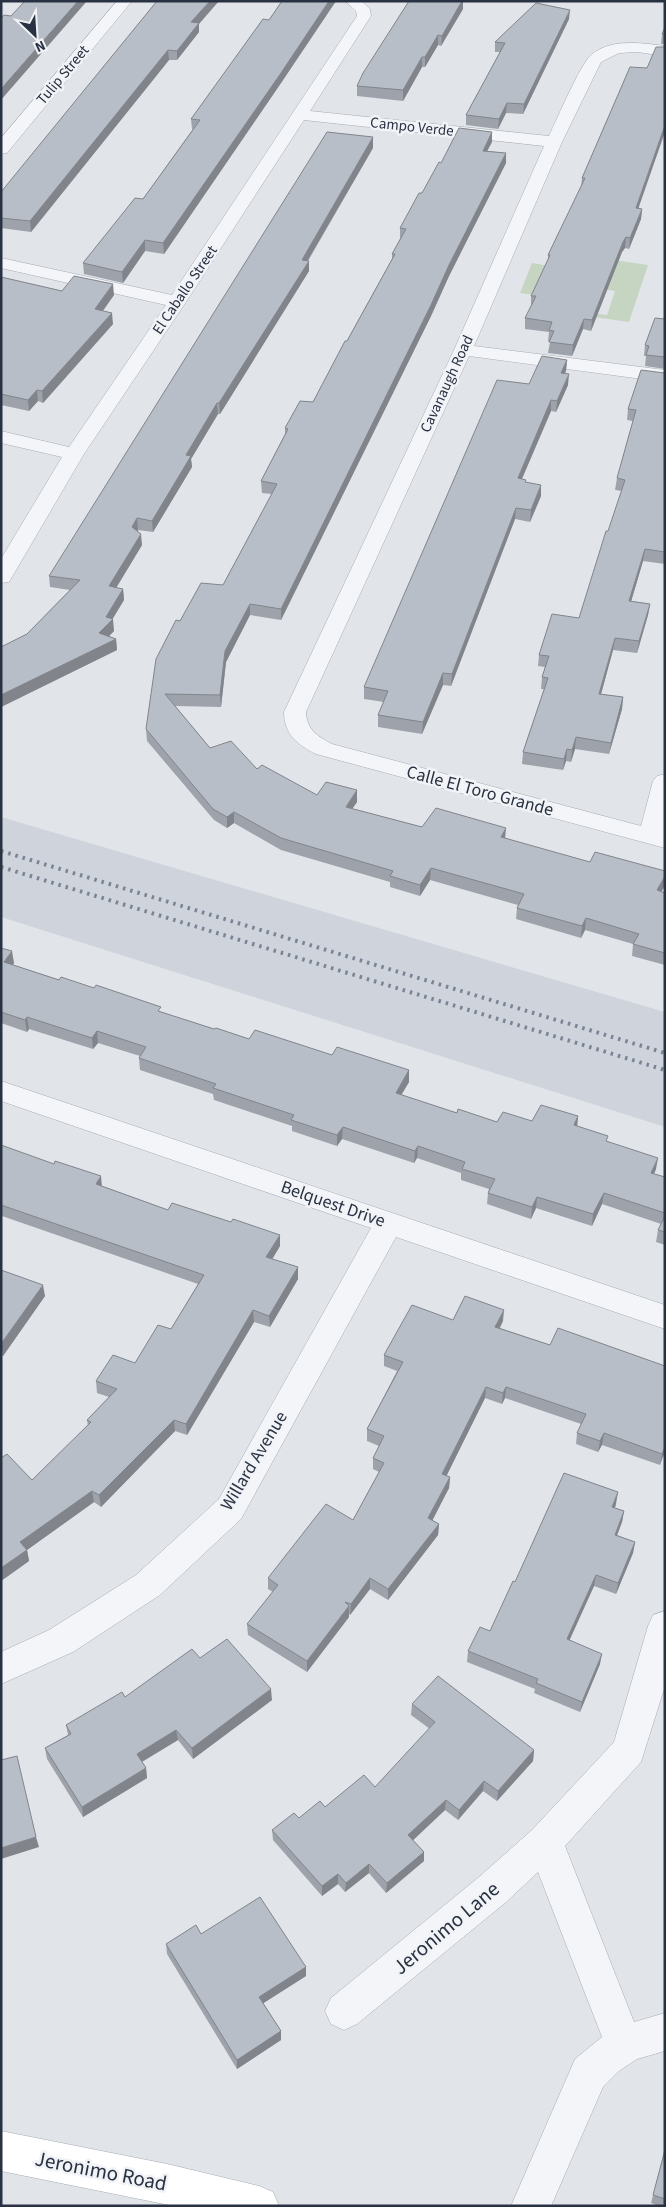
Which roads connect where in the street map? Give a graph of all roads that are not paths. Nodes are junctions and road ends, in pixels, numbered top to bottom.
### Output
1 (125, 1) edge
2 (356, 3) edge
3 (665, 51) edge
4 (300, 115) junction
5 (554, 142) junction
6 (1, 149) edge
7 (1, 263) edge
8 (177, 302) junction
9 (463, 350) junction
10 (665, 376) edge
11 (1, 437) edge
12 (74, 454) junction
13 (1, 577) edge
14 (300, 733) joint
15 (665, 781) edge
16 (657, 838) edge
17 (1, 1091) edge
18 (389, 1223) junction
19 (665, 1317) edge
20 (665, 1626) edge
21 (1, 1669) edge
22 (545, 1842) junction
23 (344, 2011) dead end
24 (665, 2032) edge
25 (624, 2045) junction
26 (1, 2151) edge
27 (259, 2206) edge
28 (531, 2206) edge

1 - 6 street, Tulip Street
2 - 4 street, El Caballo Street
3 - 5 street, Cavanaugh Road
4 - 5 street, Campo Verde
4 - 8 street, El Caballo Street
5 - 9 street, Cavanaugh Road
7 - 8 street
8 - 12 street, El Caballo Street
9 - 10 street
9 - 14 street, Cavanaugh Road
11 - 12 street
12 - 13 street, El Caballo Street
14 - 16 street, Calle El Toro Grande
15 - 16 street
17 - 18 street, Belquest Drive
18 - 19 street, Belquest Drive
18 - 21 street, Willard Avenue
20 - 22 street, Jeronimo Lane
22 - 23 street, Jeronimo Lane
22 - 25 street
24 - 25 street
25 - 28 street
26 - 27 main road, Jeronimo Road

